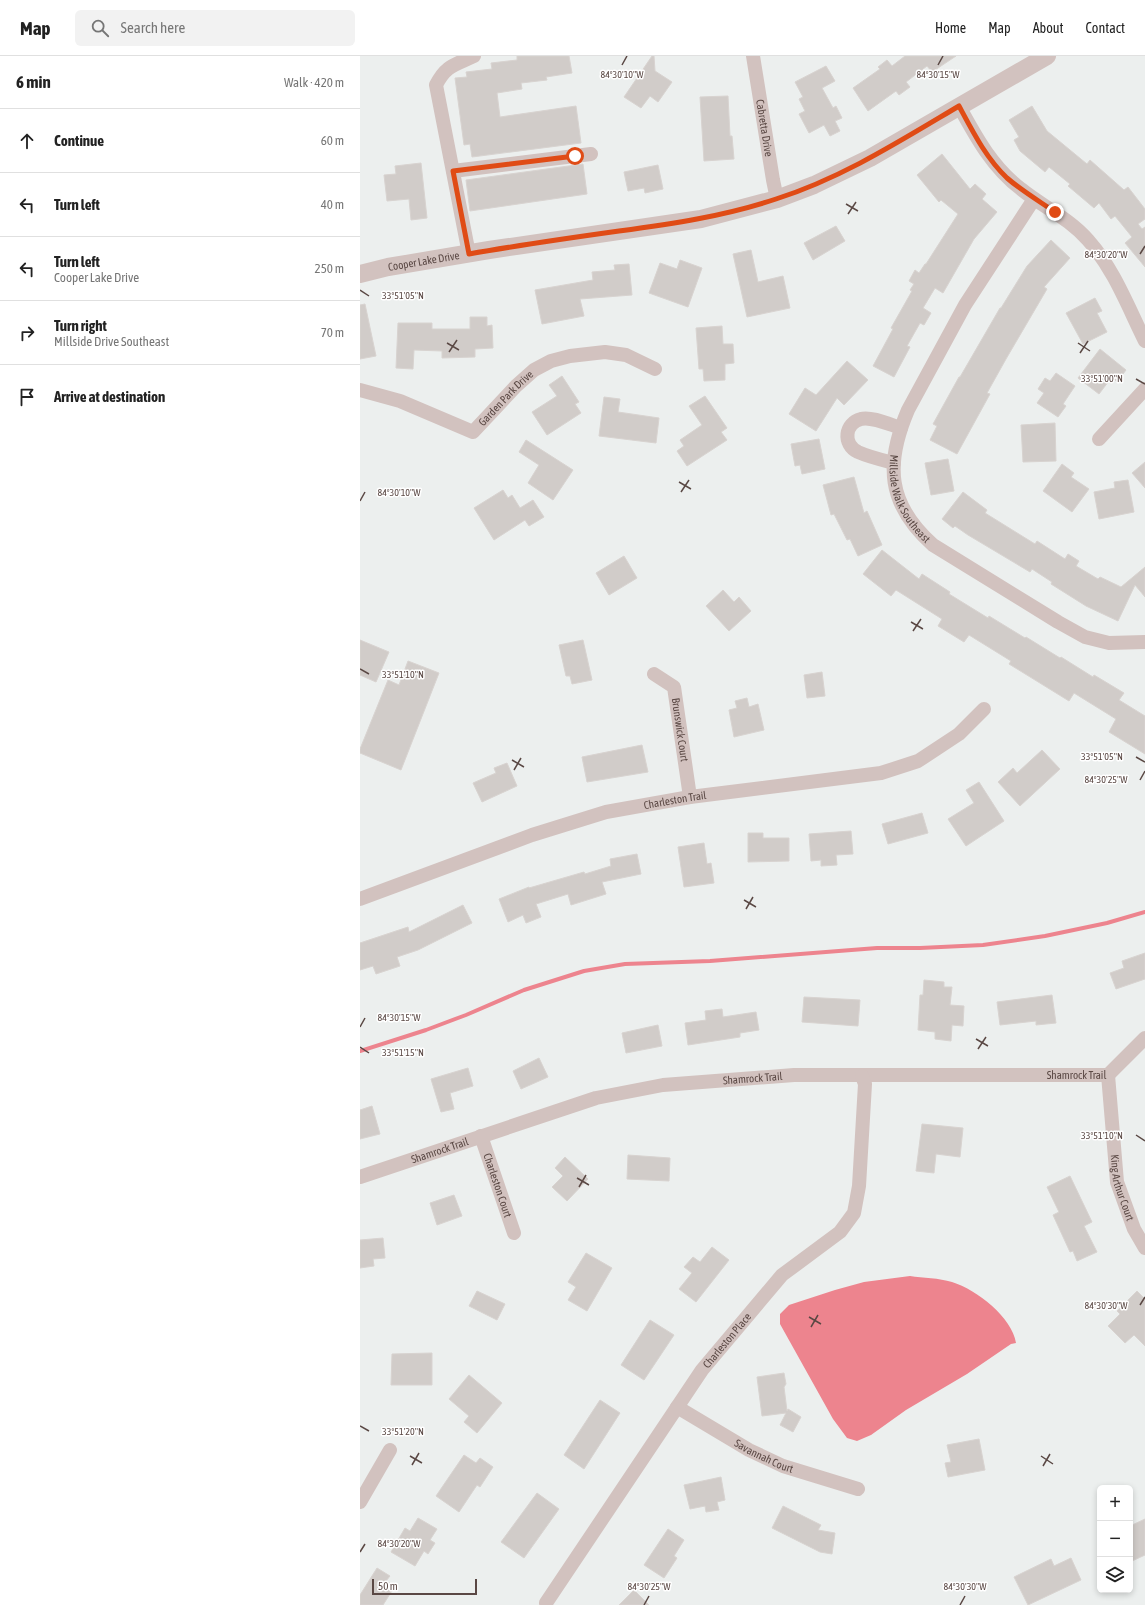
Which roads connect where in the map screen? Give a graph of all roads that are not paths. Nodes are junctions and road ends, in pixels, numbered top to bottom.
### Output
1 (474, 56) edge
2 (752, 56) edge
3 (1047, 56) edge
4 (959, 106) junction
5 (591, 154) dead end
6 (453, 171) junction
7 (777, 199) junction
8 (1034, 199) junction
9 (469, 254) junction
10 (360, 274) edge
11 (1145, 341) edge
12 (655, 369) dead end
13 (1145, 388) edge
14 (360, 390) edge
15 (901, 428) junction
16 (1099, 439) dead end
17 (894, 464) junction
18 (1145, 642) edge
19 (654, 674) dead end
20 (984, 709) dead end
21 (690, 796) junction
22 (360, 899) edge
23 (1145, 1038) edge
24 (1108, 1075) junction
25 (862, 1076) junction
26 (481, 1136) junction
27 (360, 1177) edge
28 (514, 1233) dead end
29 (1145, 1248) edge
30 (677, 1407) junction
31 (390, 1450) dead end
32 (858, 1489) dead end
33 (360, 1502) edge
34 (546, 1603) dead end

1 - 6 street
2 - 7 street, Cabretta Drive
3 - 4 street, Cooper Lake Drive
4 - 7 street, Cooper Lake Drive
4 - 8 street
5 - 6 street
6 - 9 street
7 - 9 street, Cooper Lake Drive
8 - 11 street
8 - 15 street, Millside Walk Southeast
9 - 10 street, Cooper Lake Drive
12 - 14 street, Garden Park Drive
13 - 16 street
15 - 17 street, Millside Walk Southeast
15 - 17 street
17 - 18 street, Millside Walk Southeast
19 - 21 street, Brunswick Court
20 - 21 street, Charleston Trail
21 - 22 street, Charleston Trail
23 - 24 street, Shamrock Trail
24 - 25 street, Shamrock Trail
24 - 29 street, King Arthur Court
25 - 26 street, Shamrock Trail
25 - 30 street, Charleston Place
26 - 27 street, Shamrock Trail
26 - 28 street, Charleston Court
30 - 32 street, Savannah Court
30 - 34 street, Charleston Place
31 - 33 street

